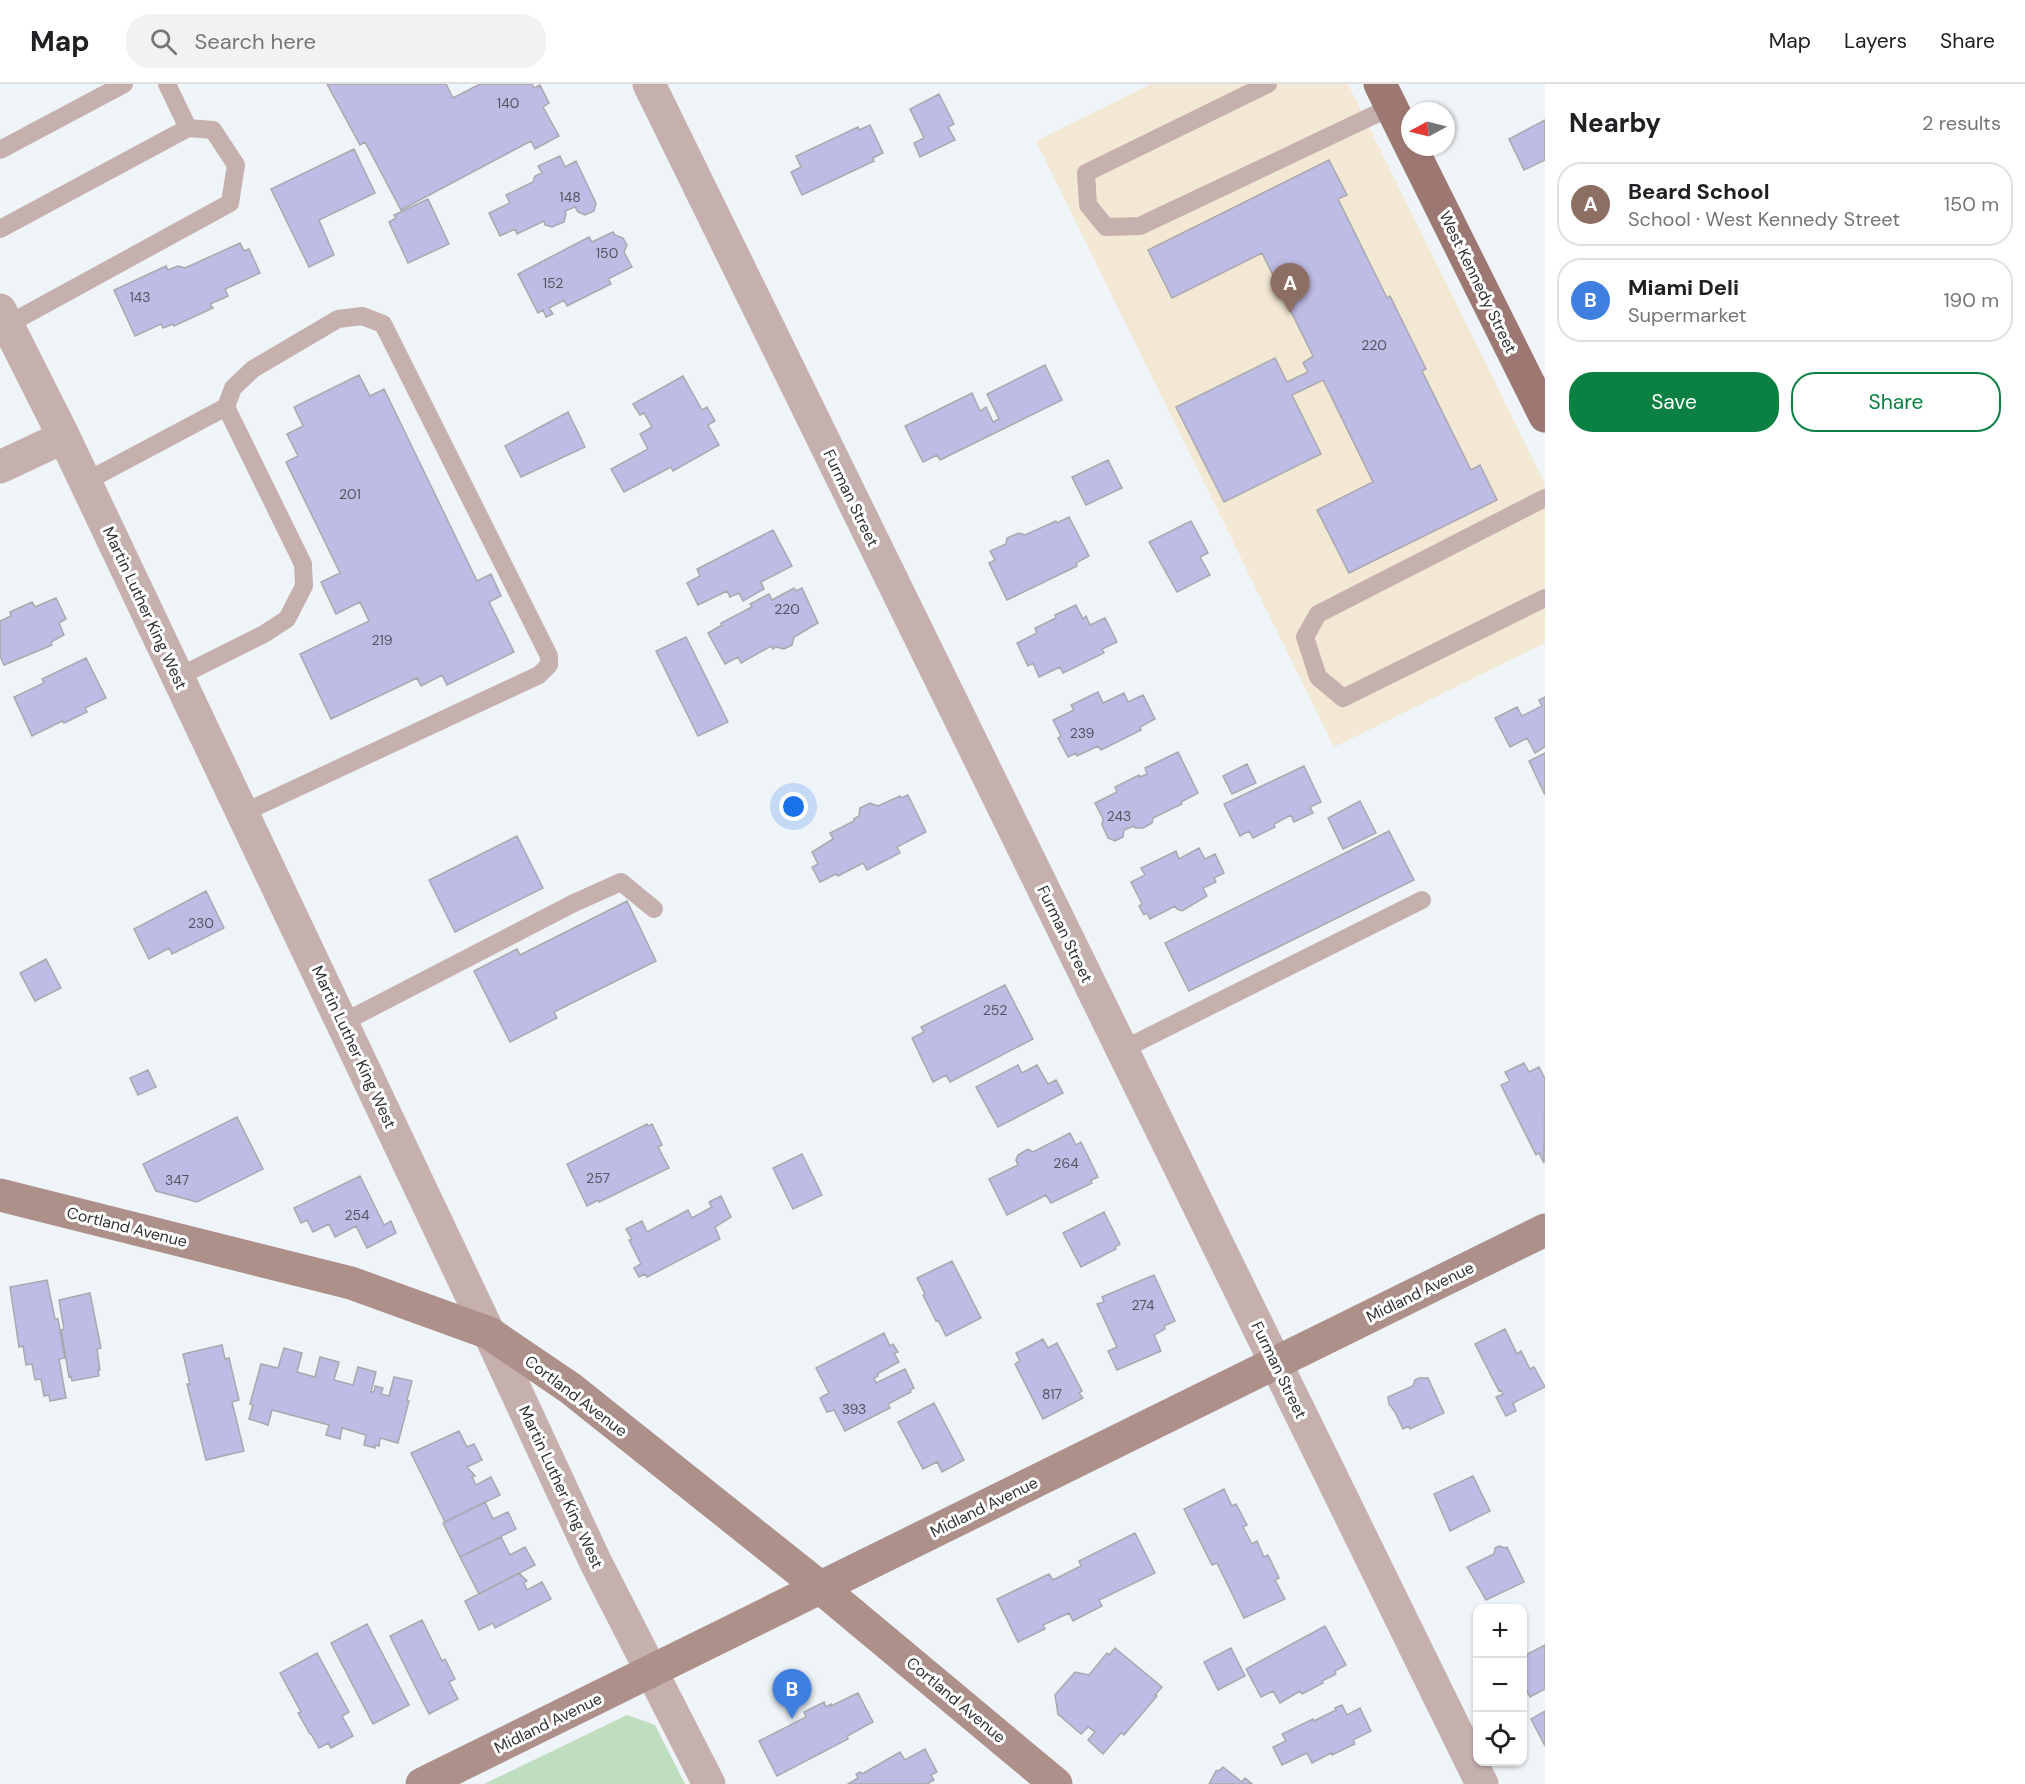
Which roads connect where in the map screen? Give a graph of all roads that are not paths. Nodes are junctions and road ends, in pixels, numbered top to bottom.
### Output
1 (124, 84) edge
2 (167, 84) edge
3 (648, 84) edge
4 (1268, 84) edge
5 (1385, 95) edge
6 (1401, 126) edge
7 (188, 128) junction
8 (0, 150) edge
9 (1416, 156) edge
10 (0, 229) edge
11 (4, 317) edge
12 (226, 407) junction
13 (1545, 416) edge
14 (63, 437) junction
15 (0, 468) edge
16 (85, 482) junction
17 (1545, 498) edge
18 (1545, 598) edge
19 (178, 677) junction
20 (243, 813) junction
21 (1422, 900) dead end
22 (654, 909) dead end
23 (342, 1023) junction
24 (1122, 1050) junction
25 (0, 1195) edge
26 (1545, 1230) edge
27 (489, 1333) junction
28 (1276, 1363) junction
29 (821, 1588) junction
30 (652, 1672) junction
31 (422, 1784) edge
32 (709, 1784) edge
33 (1056, 1784) edge
34 (1482, 1784) edge

1 - 8 lane
2 - 7 lane
3 - 24 street, Furman Street
4 - 5 lane
5 - 6 main road, West Kennedy Street
7 - 10 lane
7 - 11 lane
9 - 13 main road, West Kennedy Street
11 - 14 street, Martin Luther King West
12 - 16 lane
12 - 19 lane
12 - 20 lane
14 - 15 street
14 - 16 street, Martin Luther King West
16 - 19 street, Martin Luther King West
17 - 18 lane
19 - 20 street, Martin Luther King West
20 - 23 street, Martin Luther King West
21 - 24 lane
22 - 23 lane
23 - 27 street, Martin Luther King West
24 - 28 street, Furman Street
25 - 27 street, Cortland Avenue
26 - 28 street, Midland Avenue
27 - 29 street, Cortland Avenue
27 - 30 street, Martin Luther King West
28 - 29 street, Midland Avenue
28 - 34 street, Furman Street
29 - 30 street, Midland Avenue
29 - 33 street, Cortland Avenue
30 - 31 street, Midland Avenue
30 - 32 street, Martin Luther King West

